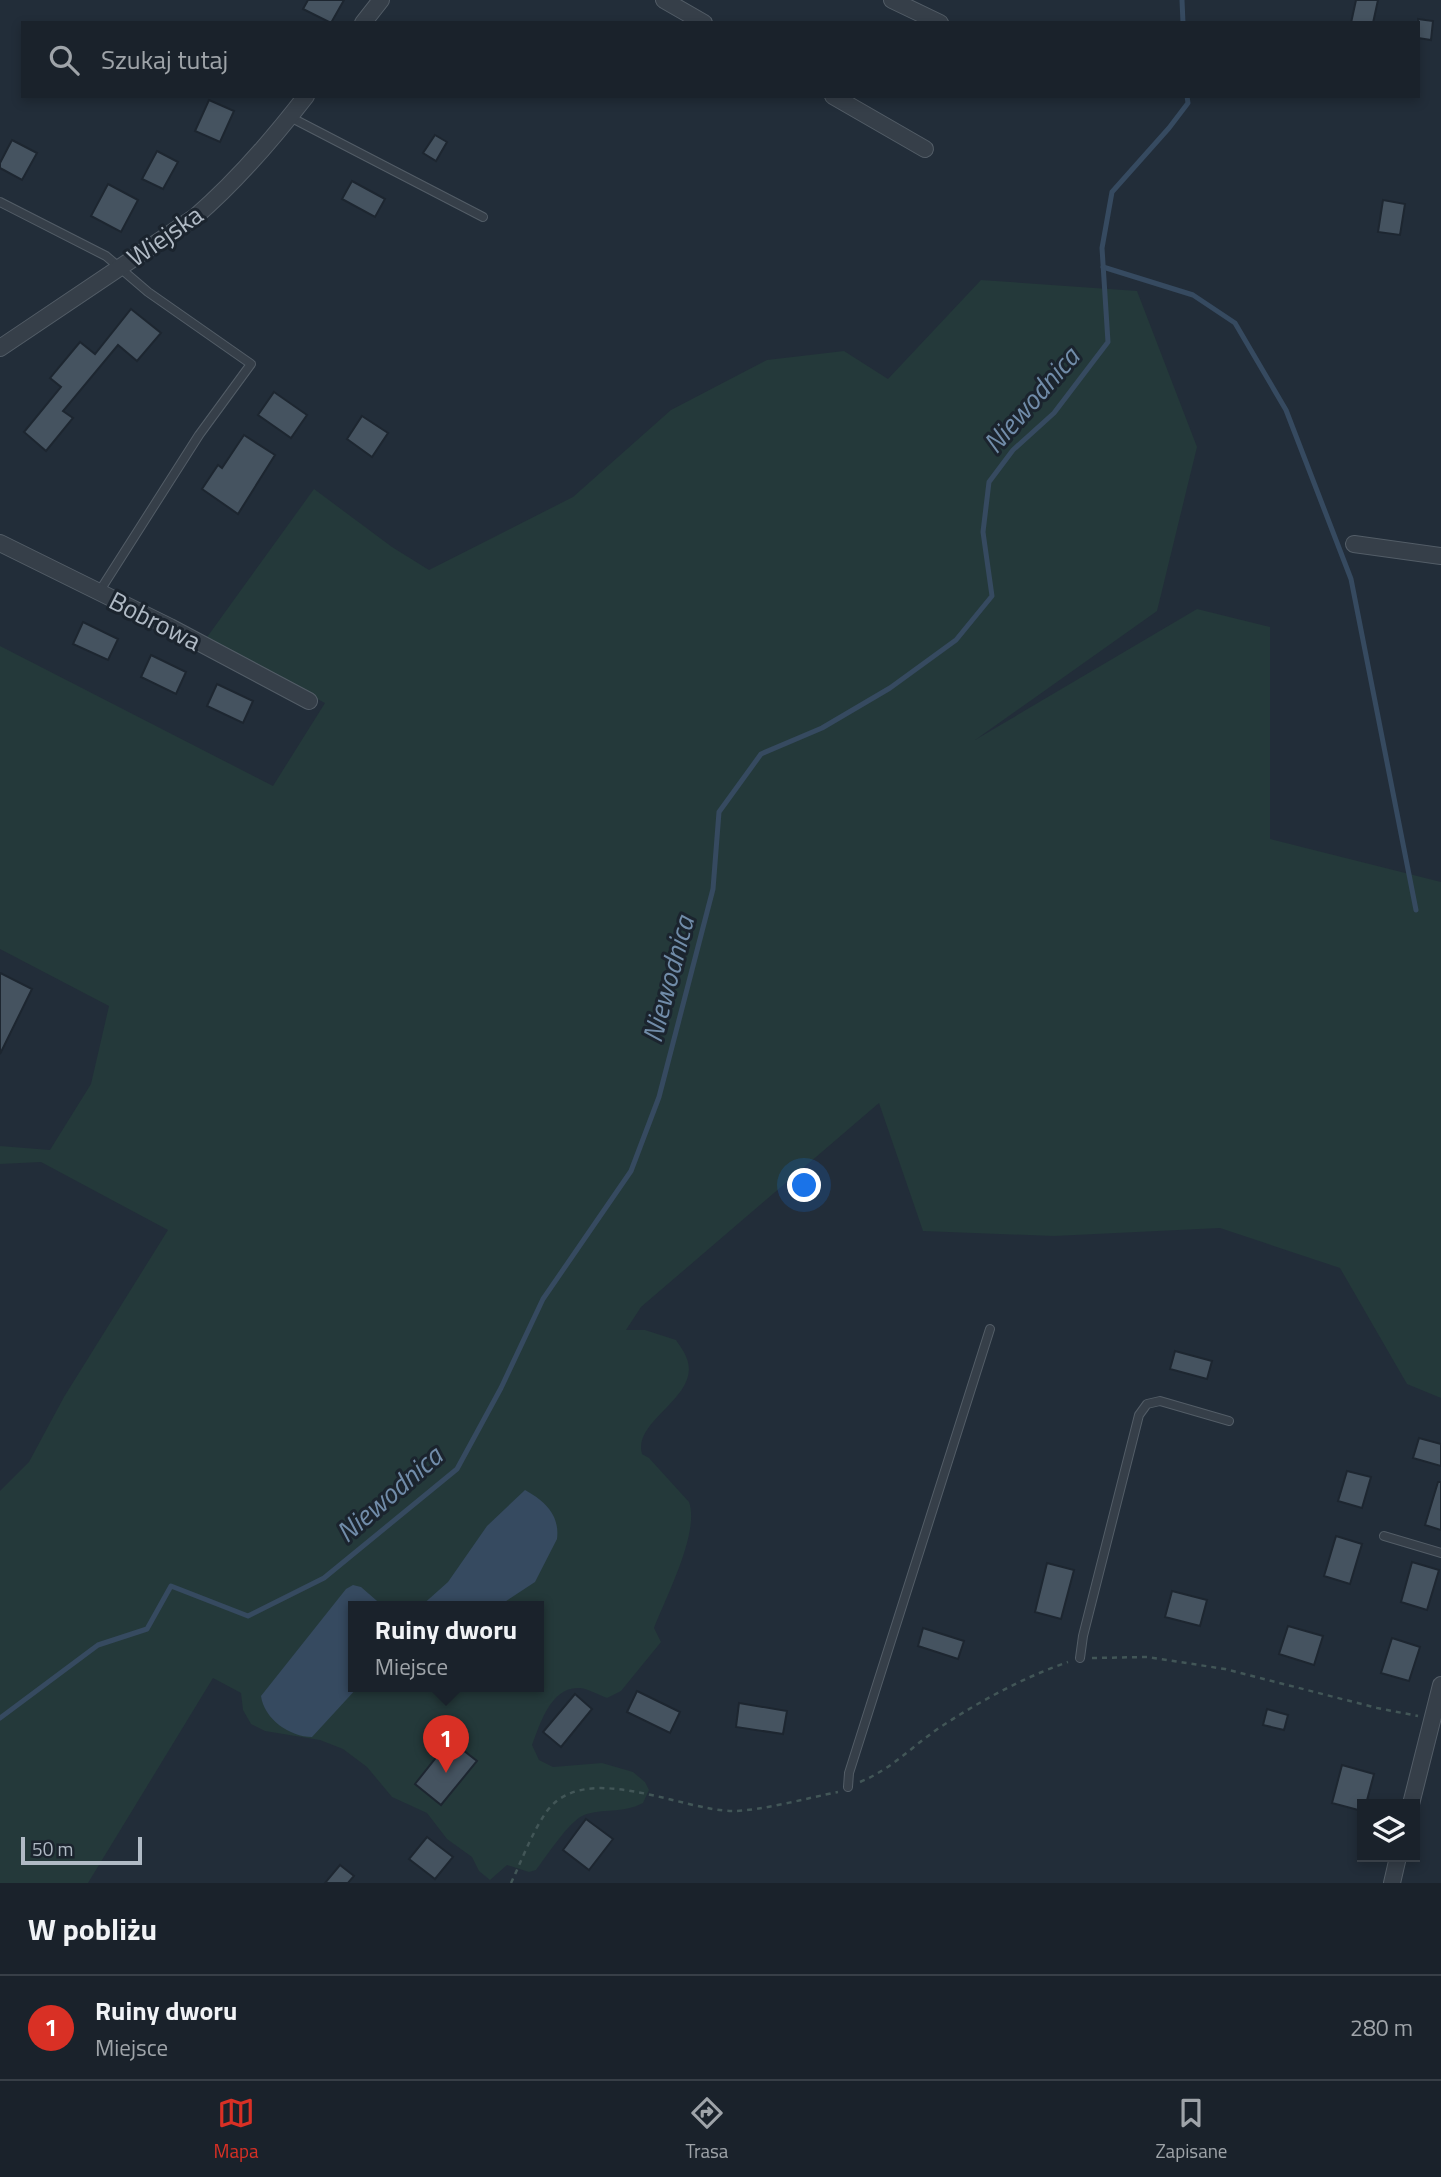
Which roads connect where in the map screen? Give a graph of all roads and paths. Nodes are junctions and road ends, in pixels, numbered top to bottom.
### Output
1 (380, 0) edge
2 (664, 0) edge
3 (892, 0) edge
4 (364, 21) edge
5 (701, 21) edge
6 (936, 21) edge
7 (304, 98) edge
8 (836, 98) edge
9 (290, 117) junction
10 (925, 149) dead end
11 (0, 202) edge
12 (484, 216) dead end
13 (121, 267) junction
14 (0, 348) edge
15 (0, 543) edge
16 (1354, 544) dead end
17 (1441, 556) edge
18 (99, 592) junction
19 (310, 701) dead end
20 (990, 1329) dead end
21 (1229, 1420) dead end
22 (1384, 1536) dead end
23 (1441, 1553) edge
24 (1080, 1658) junction
25 (1441, 1685) edge
26 (1434, 1723) edge
27 (848, 1787) junction
28 (1412, 1799) edge
29 (1397, 1862) edge
30 (511, 1883) edge
31 (1392, 1883) edge

1 - 4 street
2 - 5 street
3 - 6 street
7 - 9 street, Wiejska
8 - 10 street
9 - 12 lane
9 - 13 street, Wiejska
11 - 13 lane
13 - 14 street, Wiejska
13 - 18 lane
15 - 18 street, Bobrowa
16 - 17 street
18 - 19 street, Bobrowa
20 - 27 lane
21 - 24 lane
22 - 23 lane
24 - 26 path
24 - 27 path
25 - 26 street
26 - 28 street
27 - 30 path
29 - 31 street

